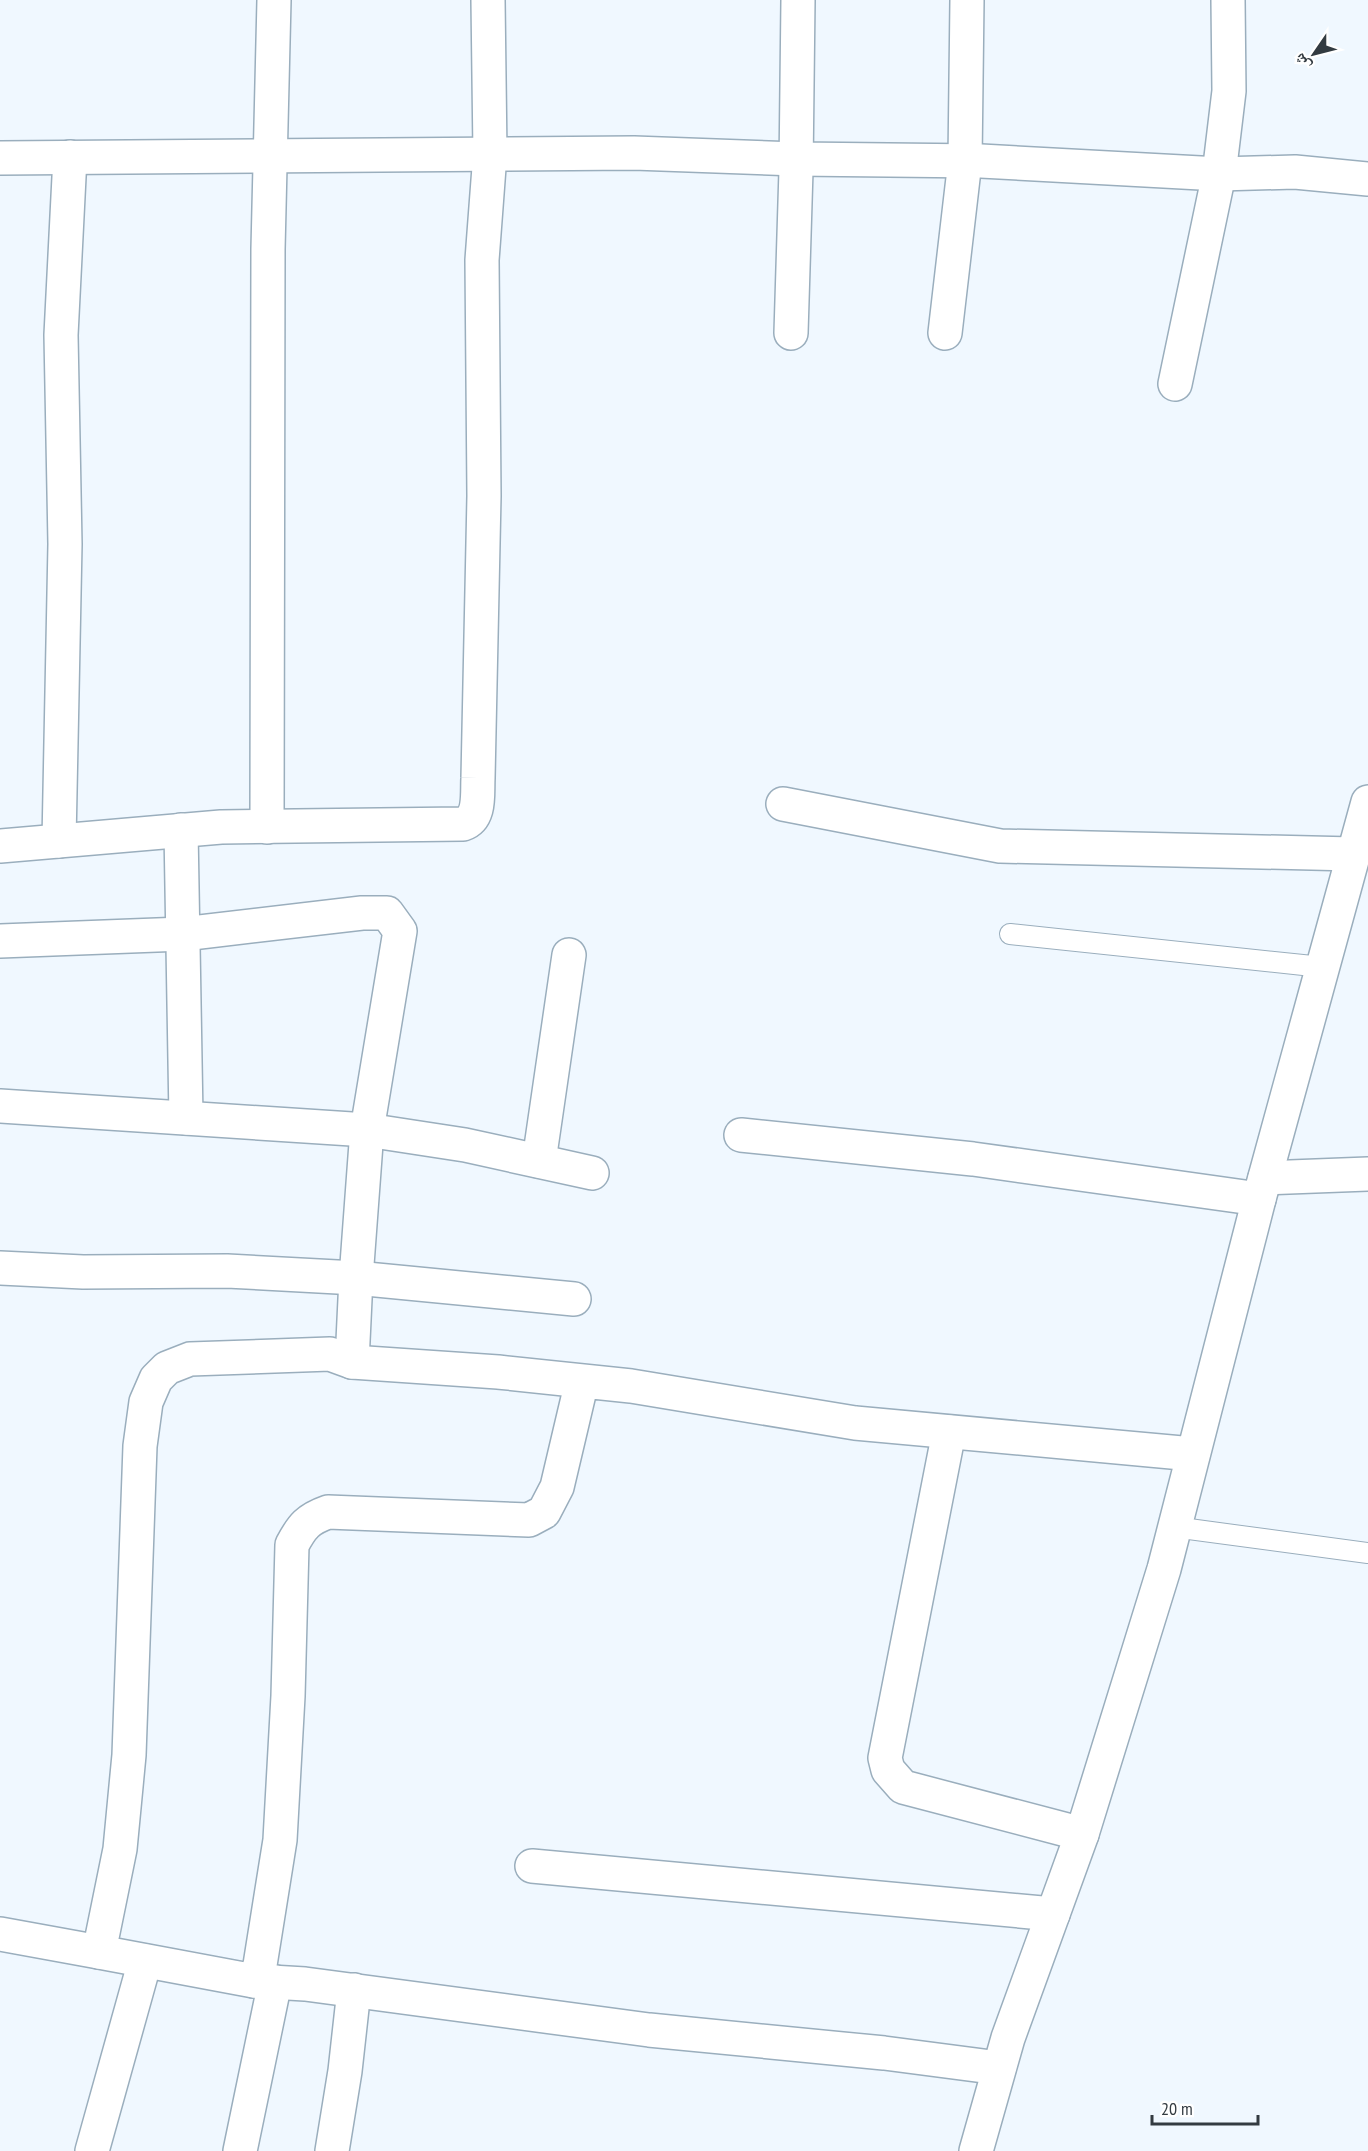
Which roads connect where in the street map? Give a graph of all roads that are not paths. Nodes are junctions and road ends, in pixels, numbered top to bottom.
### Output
1 (274, 0) edge
2 (488, 0) edge
3 (798, 0) edge
4 (967, 0) edge
5 (1228, 0) edge
6 (490, 154) junction
7 (270, 155) junction
8 (70, 157) junction
9 (0, 158) edge
10 (796, 159) junction
11 (965, 161) junction
12 (1219, 174) junction
13 (1368, 179) edge
14 (791, 333) dead end
15 (945, 333) dead end
16 (1175, 384) dead end
17 (1368, 802) edge
18 (783, 804) dead end
19 (267, 827) junction
20 (181, 830) junction
21 (59, 841) junction
22 (0, 846) edge
23 (1353, 854) junction
24 (1010, 933) dead end
25 (183, 934) junction
26 (0, 940) edge
27 (569, 955) dead end
28 (1322, 967) junction
29 (0, 1106) edge
30 (186, 1119) junction
31 (368, 1130) junction
32 (741, 1135) dead end
33 (539, 1161) junction
34 (592, 1173) dead end
35 (1368, 1174) edge
36 (1262, 1188) junction
37 (0, 1268) edge
38 (356, 1278) junction
39 (574, 1299) dead end
40 (352, 1362) junction
41 (582, 1381) junction
42 (949, 1432) junction
43 (1193, 1454) junction
44 (1174, 1527) junction
45 (1368, 1553) edge
46 (1082, 1834) junction
47 (532, 1866) dead end
48 (1053, 1914) junction
49 (0, 1934) edge
50 (99, 1952) junction
51 (145, 1961) junction
52 (264, 1981) junction
53 (354, 1990) junction
54 (999, 2068) junction
55 (92, 2151) edge
56 (240, 2151) edge
57 (332, 2151) edge
58 (976, 2151) edge

1 - 7 street
2 - 6 street
3 - 10 street
4 - 11 street
5 - 12 street
6 - 7 street
6 - 10 street
6 - 19 street
7 - 8 street
7 - 19 street
8 - 9 street
8 - 21 street
10 - 11 street
10 - 14 street
11 - 12 street
11 - 15 street
12 - 13 street
12 - 16 street
17 - 23 street
18 - 23 street
19 - 20 street
20 - 21 street
20 - 25 street
21 - 22 street
23 - 28 street
24 - 28 lane
25 - 26 street
25 - 30 street
25 - 31 street
27 - 33 street
28 - 36 street
29 - 30 street
30 - 31 street
31 - 33 street
31 - 38 street
32 - 36 street
33 - 34 street
35 - 36 street
36 - 43 street
37 - 38 street
38 - 39 street
38 - 40 street
40 - 41 street
40 - 50 street
41 - 42 street
41 - 52 street
42 - 43 street
42 - 46 street
43 - 44 street
44 - 45 lane
44 - 46 street
46 - 48 street
47 - 48 street
48 - 54 street
49 - 50 street
50 - 51 street
51 - 52 street
51 - 55 street
52 - 53 street
52 - 56 street
53 - 54 street
53 - 57 street
54 - 58 street

